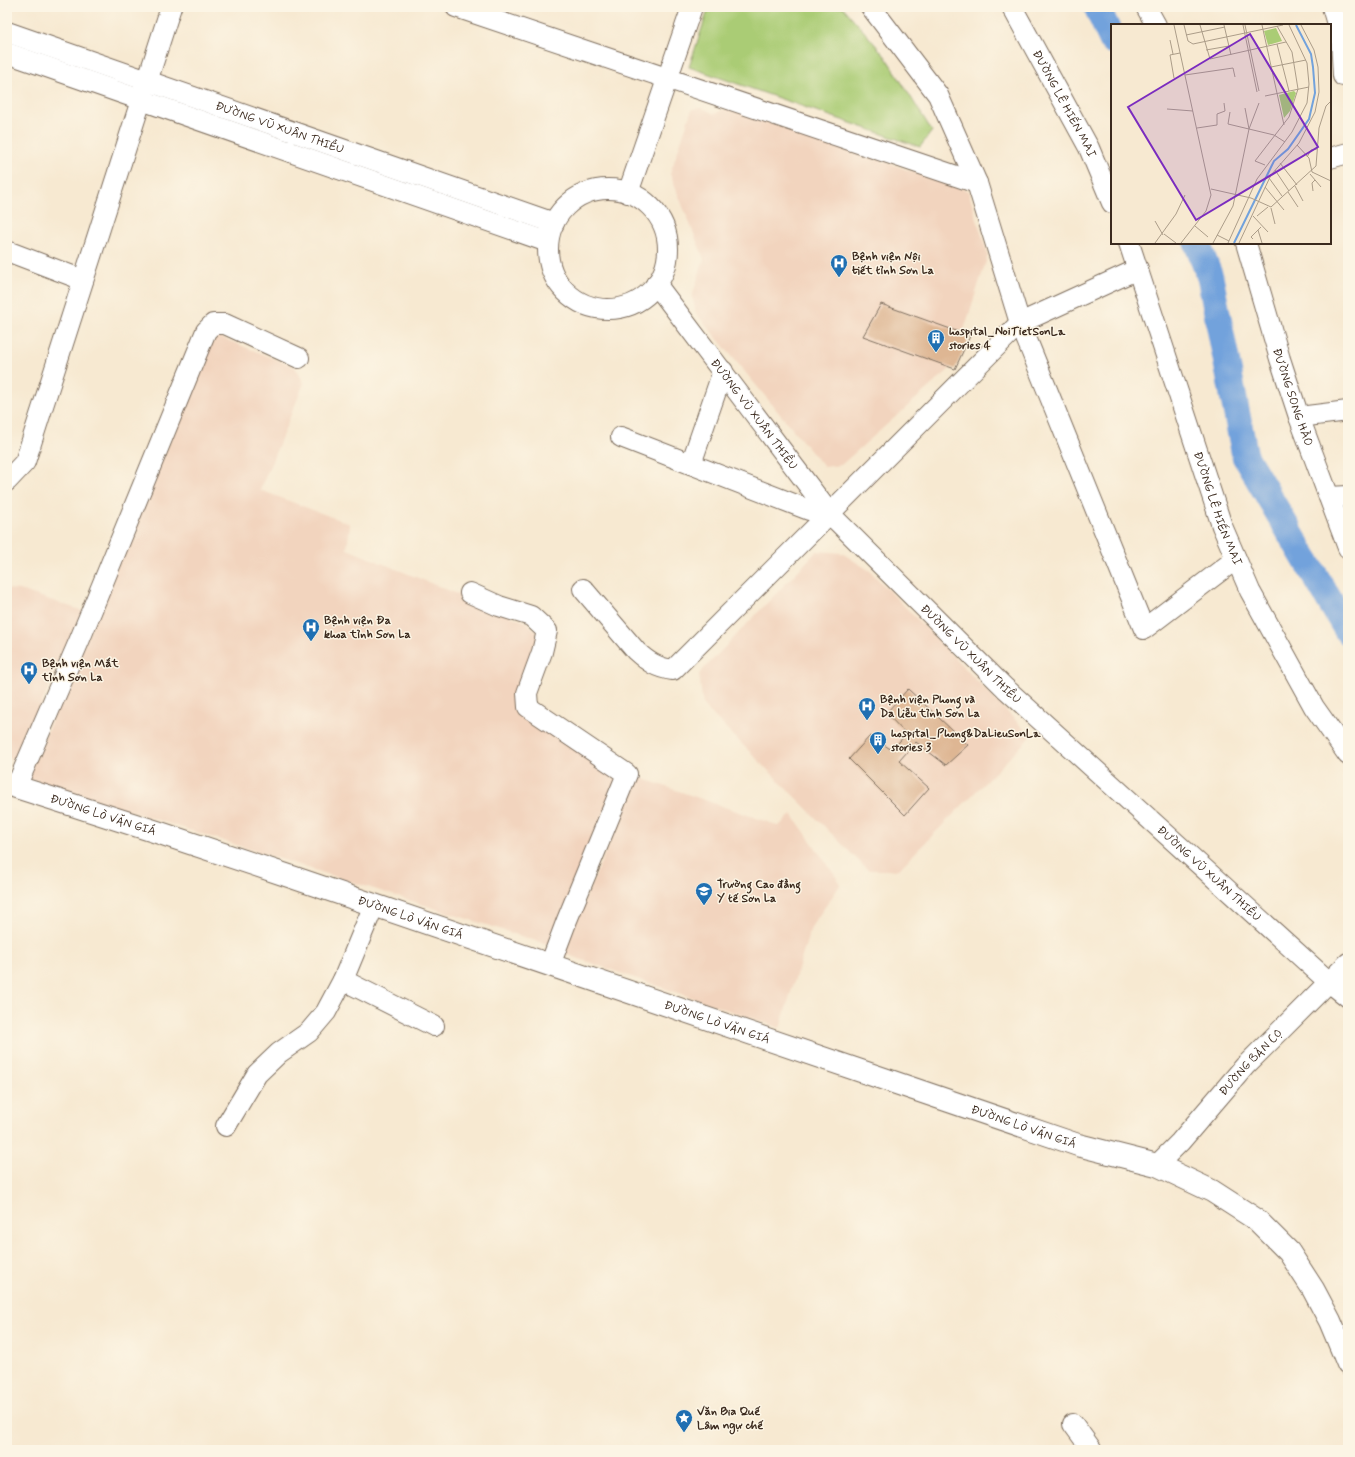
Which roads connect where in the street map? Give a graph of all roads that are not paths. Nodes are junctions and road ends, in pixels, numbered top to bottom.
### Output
1 (171, 7) edge
2 (456, 7) edge
3 (692, 7) edge
4 (871, 7) edge
5 (1012, 7) edge
6 (1146, 7) edge
7 (1332, 7) edge
8 (1155, 24) edge
9 (7, 32) edge
10 (7, 53) edge
11 (1346, 77) edge
12 (667, 78) junction
13 (147, 81) junction
14 (141, 100) junction
15 (1348, 154) edge
16 (1331, 158) edge
17 (977, 183) junction
18 (628, 193) junction
19 (1111, 201) edge
20 (554, 223) junction
21 (548, 242) junction
22 (1129, 244) edge
23 (1246, 244) edge
24 (7, 251) edge
25 (1138, 269) junction
26 (83, 280) junction
27 (656, 284) junction
28 (1020, 323) junction
29 (299, 358) dead end
30 (723, 371) junction
31 (1348, 411) edge
32 (1299, 417) junction
33 (621, 438) dead end
34 (691, 464) junction
35 (7, 481) edge
36 (1338, 496) edge
37 (830, 514) junction
38 (1348, 548) edge
39 (1236, 559) junction
40 (583, 589) dead end
41 (470, 593) dead end
42 (1348, 755) edge
43 (11, 786) edge
44 (374, 905) junction
45 (1348, 963) edge
46 (550, 965) junction
47 (343, 980) junction
48 (1329, 982) junction
49 (1348, 997) edge
50 (434, 1026) dead end
51 (226, 1126) dead end
52 (1157, 1165) junction
53 (1348, 1364) edge
54 (1073, 1424) dead end
55 (1092, 1450) edge

1 - 13 street
2 - 12 street
3 - 12 street
4 - 17 street
5 - 19 street, ĐƯỜNG LÊ HIẾN MAI
6 - 8 street
7 - 11 street
9 - 13 street, ĐƯỜNG VŨ XUÂN THIỀU
10 - 14 street, ĐƯỜNG VŨ XUÂN THIỀU
12 - 17 street
12 - 18 street
13 - 14 street
13 - 20 street, ĐƯỜNG VŨ XUÂN THIỀU
14 - 21 street, ĐƯỜNG VŨ XUÂN THIỀU
14 - 26 street
15 - 16 street
17 - 28 street
18 - 20 street
18 - 27 street
20 - 21 street
21 - 27 street
22 - 25 street, ĐƯỜNG LÊ HIẾN MAI
23 - 32 street, ĐƯỜNG SONG HÀO
24 - 26 street
25 - 28 street
25 - 39 street, ĐƯỜNG LÊ HIẾN MAI
26 - 35 street
27 - 30 street, ĐƯỜNG VŨ XUÂN THIỀU
28 - 37 street
28 - 39 street
29 - 43 street
30 - 34 street
30 - 37 street, ĐƯỜNG VŨ XUÂN THIỀU
31 - 32 street
32 - 36 street, ĐƯỜNG SONG HÀO
33 - 34 street
34 - 37 street
36 - 38 street, ĐƯỜNG SONG HÀO
37 - 40 street
37 - 48 street, ĐƯỜNG VŨ XUÂN THIỀU
39 - 42 street, ĐƯỜNG LÊ HIẾN MAI
41 - 46 street
43 - 44 highway, ĐƯỜNG LÒ VĂN GIÁ
44 - 46 highway, ĐƯỜNG LÒ VĂN GIÁ
44 - 47 street
45 - 48 street, ĐƯỜNG BẢN CỌ
46 - 52 highway, ĐƯỜNG LÒ VĂN GIÁ
47 - 50 street
47 - 51 street
48 - 49 street, ĐƯỜNG VŨ XUÂN THIỀU
48 - 52 street, ĐƯỜNG BẢN CỌ
52 - 53 highway, ĐƯỜNG LÒ VĂN GIÁ
54 - 55 street

